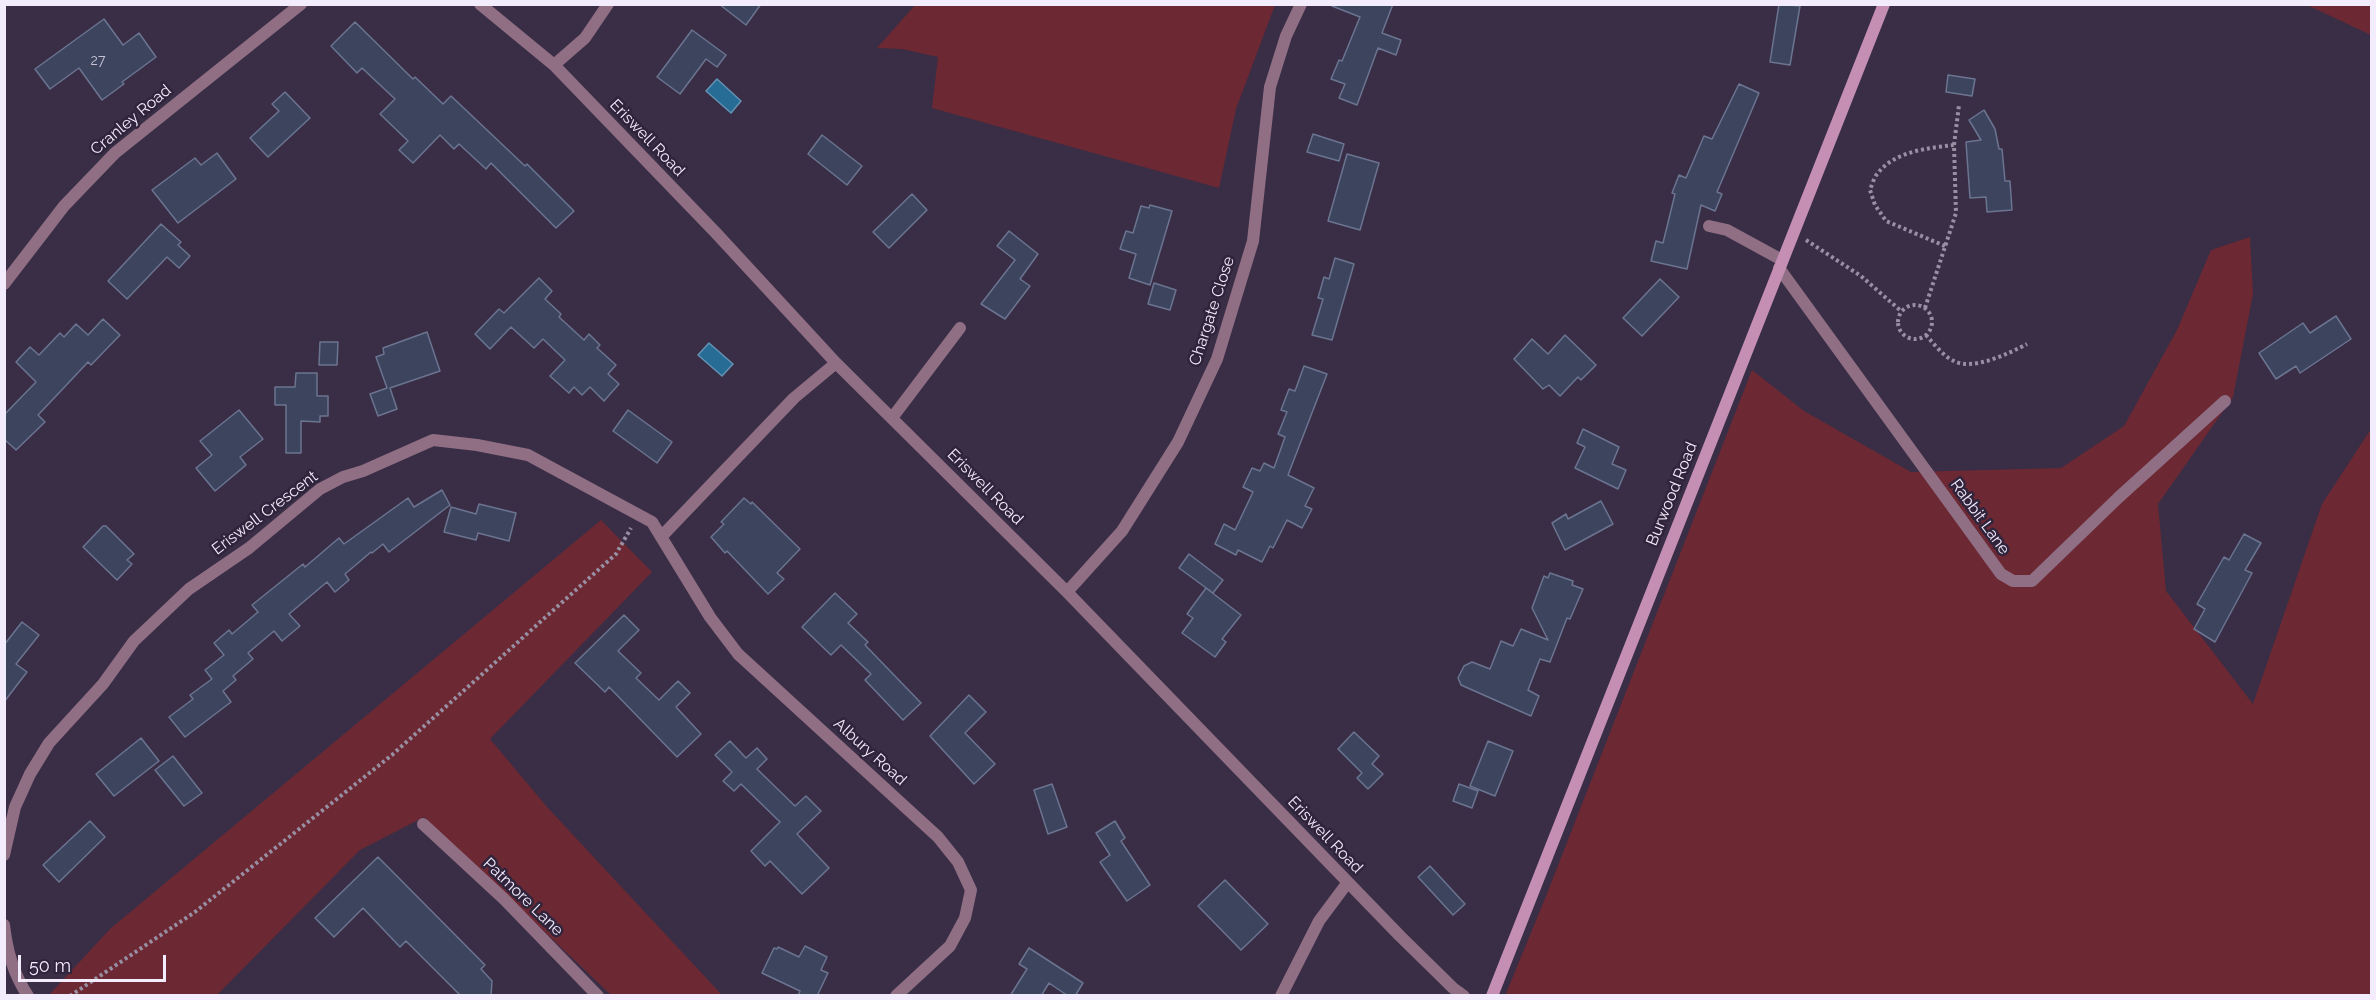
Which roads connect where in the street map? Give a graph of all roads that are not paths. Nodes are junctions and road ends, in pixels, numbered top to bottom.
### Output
1 (302, 4) edge
2 (480, 4) edge
3 (608, 4) edge
4 (1301, 4) edge
5 (1884, 4) edge
6 (554, 65) junction
7 (1709, 226) dead end
8 (1781, 264) junction
9 (4, 284) edge
10 (960, 328) dead end
11 (836, 363) junction
12 (2225, 401) dead end
13 (892, 418) junction
14 (661, 537) junction
15 (1067, 592) junction
16 (423, 824) dead end
17 (4, 855) edge
18 (1348, 882) junction
19 (4, 925) edge
20 (28, 996) edge
21 (598, 996) edge
22 (896, 996) edge
23 (1281, 996) edge
24 (1464, 996) edge
25 (1492, 996) edge

1 - 9 street, Cranley Road
2 - 6 street, Eriswell Road
3 - 6 street
4 - 15 street, Chargate Close
5 - 8 street, Burwood Road
6 - 11 street, Eriswell Road
7 - 8 street
8 - 12 street, Rabbit Lane
8 - 25 street, Burwood Road
10 - 13 street
11 - 13 street, Eriswell Road
11 - 14 street
13 - 15 street, Eriswell Road
14 - 17 street, Eriswell Crescent
14 - 22 street, Albury Road
15 - 18 street, Eriswell Road
16 - 21 street, Patmore Lane
18 - 23 street
18 - 24 street, Eriswell Road
19 - 20 street

